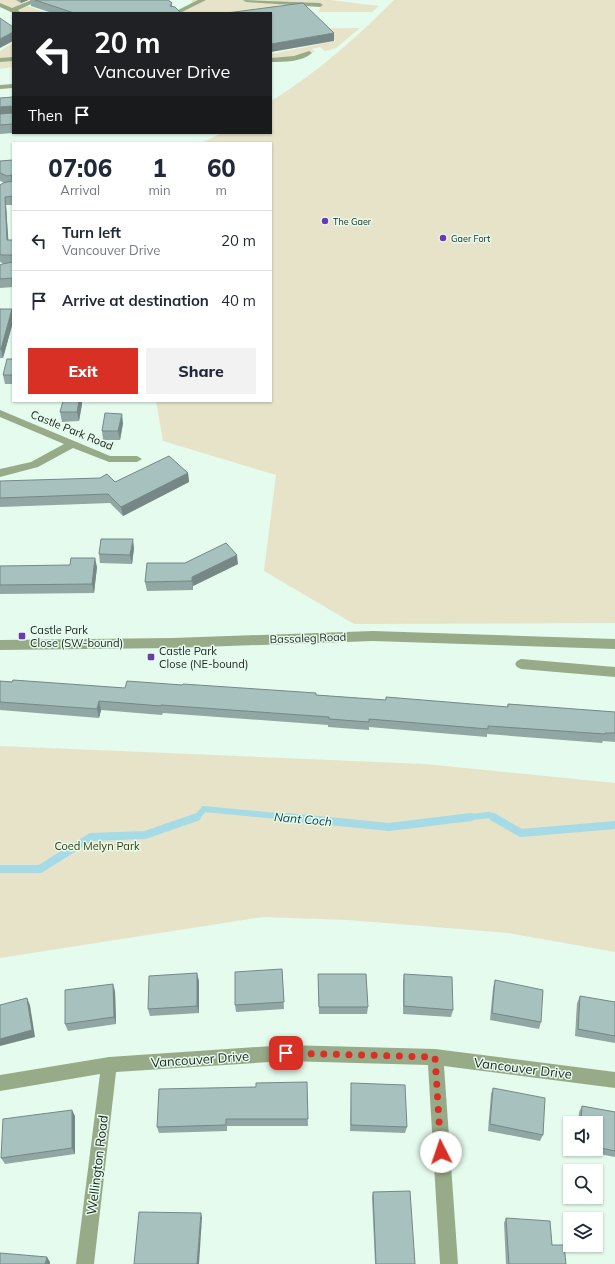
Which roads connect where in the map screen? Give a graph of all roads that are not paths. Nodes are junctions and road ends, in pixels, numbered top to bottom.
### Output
1 (37, 0) edge
2 (202, 0) edge
3 (246, 0) edge
4 (0, 5) edge
5 (320, 5) dead end
6 (15, 12) edge
7 (177, 12) edge
8 (309, 53) dead end
9 (12, 59) edge
10 (0, 60) edge
11 (272, 60) edge
12 (12, 86) edge
13 (0, 87) edge
14 (0, 413) edge
15 (71, 444) junction
16 (137, 459) dead end
17 (0, 472) edge
18 (615, 644) edge
19 (0, 645) edge
20 (521, 664) dead end
21 (615, 672) edge
22 (435, 1057) junction
23 (109, 1065) junction
24 (615, 1080) edge
25 (0, 1083) edge
26 (85, 1264) edge
27 (449, 1264) edge

1 - 6 street
2 - 7 street
3 - 5 street
4 - 6 street
8 - 11 street
9 - 10 street
12 - 13 street
14 - 15 street, Castle Park Road
15 - 16 street, Castle Park Road
15 - 17 street
18 - 19 street, Bassaleg Road
20 - 21 street
22 - 23 street, Vancouver Drive
22 - 24 street, Vancouver Drive
22 - 27 street
23 - 25 street, Vancouver Drive
23 - 26 street, Wellington Road

